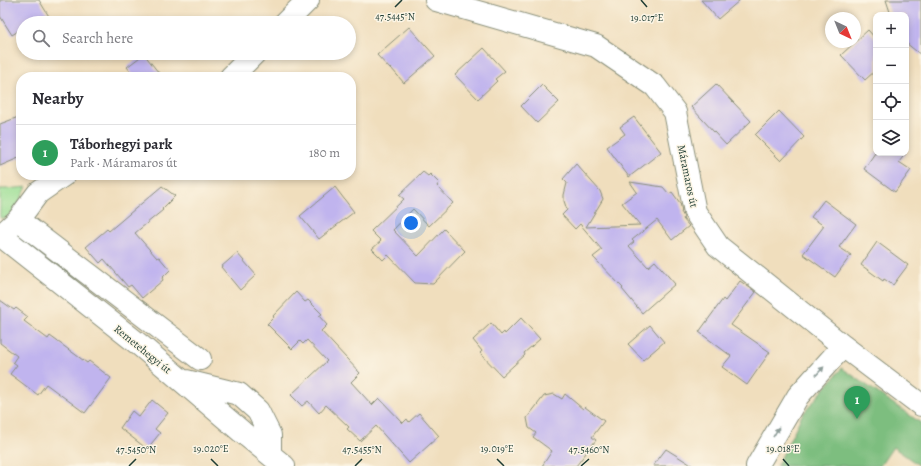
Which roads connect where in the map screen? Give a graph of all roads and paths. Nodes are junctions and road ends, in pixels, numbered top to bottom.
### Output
1 (308, 0) edge
2 (436, 0) edge
3 (292, 16) edge
4 (248, 60) edge
5 (235, 72) edge
6 (57, 180) edge
7 (18, 220) junction
8 (0, 236) edge
9 (141, 346) junction
10 (843, 346) junction
11 (918, 396) edge
12 (277, 460) edge
13 (757, 466) edge

1 - 3 street
2 - 10 street, Máramaros út
4 - 5 street
6 - 7 street
7 - 8 street
7 - 9 street
8 - 9 street, Remetehegyi út
9 - 12 street, Remetehegyi út
10 - 11 street, Máramaros út
13 -> 10 street

